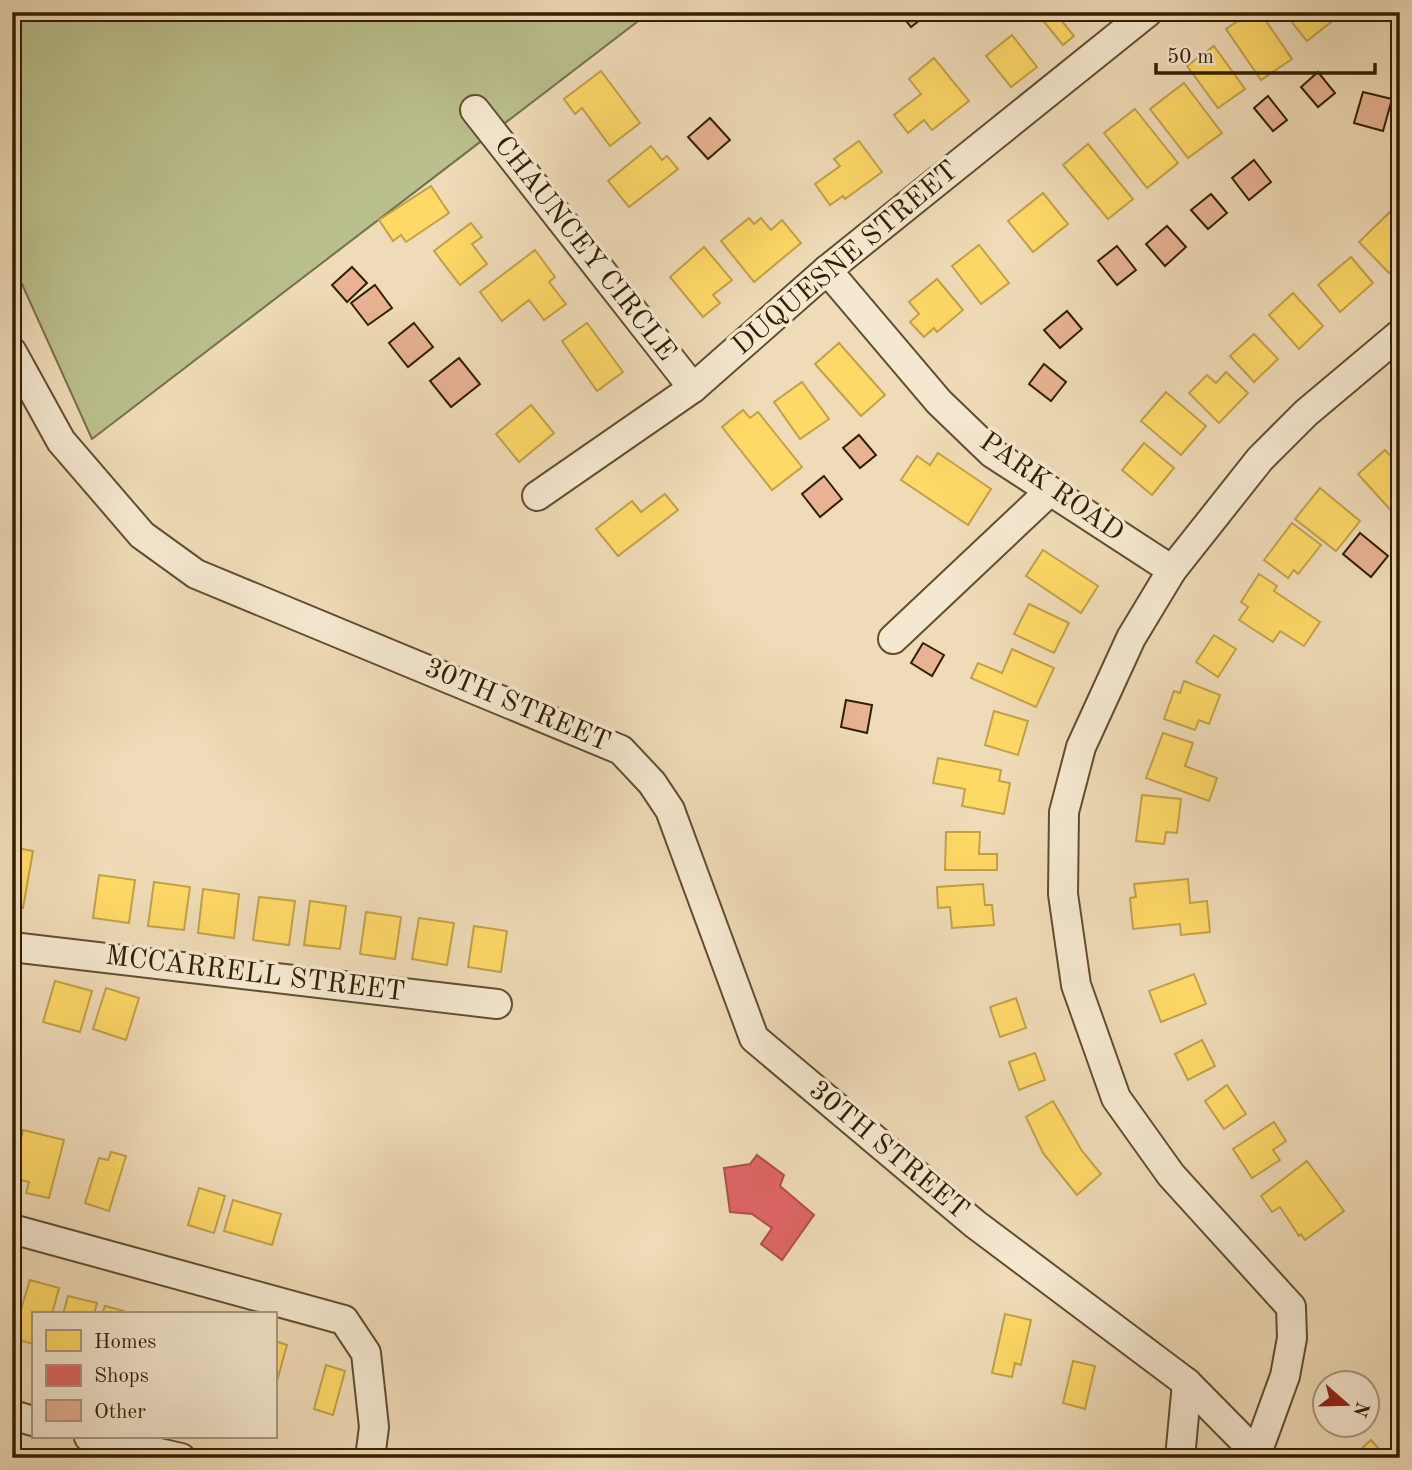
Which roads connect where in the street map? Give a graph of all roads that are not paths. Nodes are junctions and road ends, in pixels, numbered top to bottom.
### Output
1 (1148, 12) edge
2 (475, 110) dead end
3 (827, 270) junction
4 (1400, 334) edge
5 (12, 352) edge
6 (694, 388) junction
7 (1050, 491) junction
8 (537, 496) dead end
9 (1172, 570) junction
10 (893, 639) dead end
11 (12, 947) edge
12 (497, 1004) dead end
13 (12, 1229) edge
14 (1187, 1382) junction
15 (12, 1415) edge
16 (32, 1421) edge
17 (93, 1438) edge
18 (1259, 1455) edge
19 (181, 1458) edge
20 (370, 1458) edge
21 (1180, 1458) edge

1 - 3 street, DUQUESNE STREET
2 - 6 street, CHAUNCEY CIRCLE
3 - 6 street, DUQUESNE STREET
3 - 7 street, PARK ROAD
4 - 9 street
5 - 14 street, 30TH STREET
6 - 8 street, DUQUESNE STREET
7 - 9 street, PARK ROAD
7 - 10 street
9 - 18 street
11 - 12 street, MCCARRELL STREET
13 - 20 street
14 - 18 street, 30TH STREET
14 - 21 street
15 - 16 street
17 - 19 street

